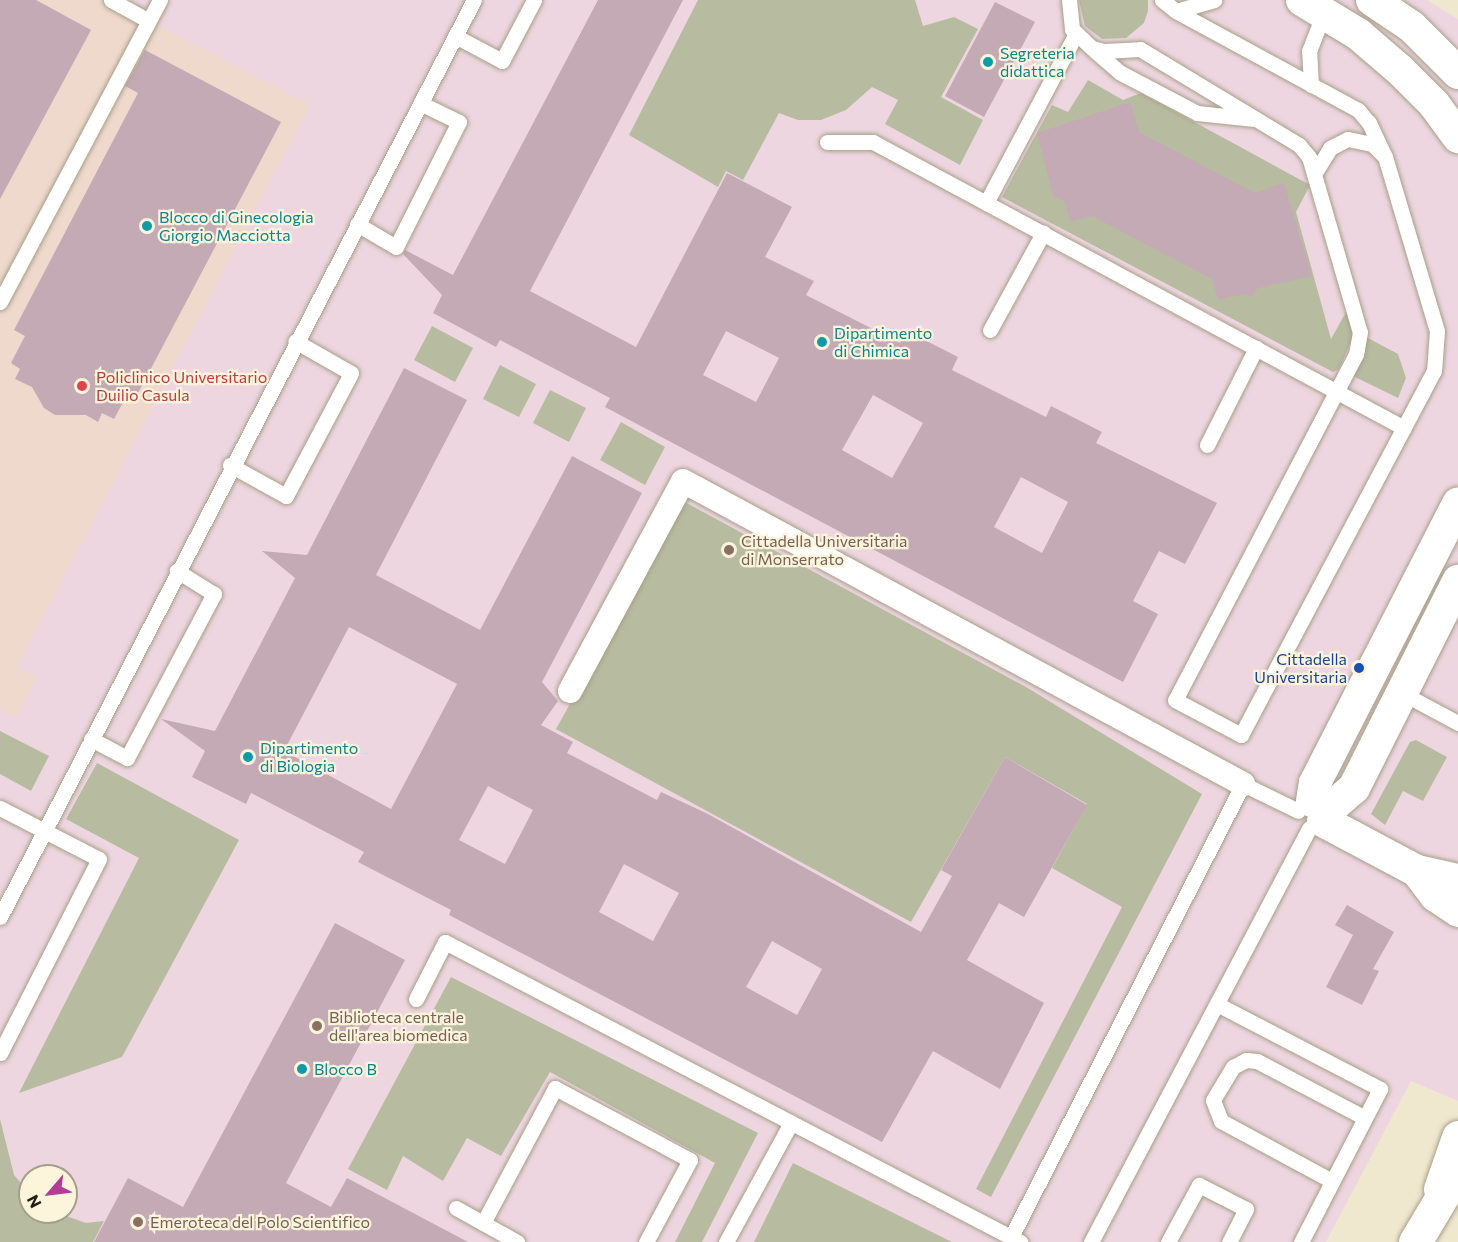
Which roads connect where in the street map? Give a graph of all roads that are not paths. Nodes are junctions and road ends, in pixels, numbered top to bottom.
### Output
1 (111, 0) edge
2 (160, 0) edge
3 (474, 0) edge
4 (534, 0) edge
5 (1069, 0) edge
6 (1162, 0) edge
7 (1214, 0) edge
8 (1372, 0) edge
9 (1313, 7) edge
10 (1176, 11) junction
11 (149, 21) junction
12 (1076, 34) junction
13 (455, 36) junction
14 (1092, 48) junction
15 (1458, 73) edge
16 (1311, 85) junction
17 (420, 104) junction
18 (1261, 120) junction
19 (1458, 137) edge
20 (827, 142) dead end
21 (1385, 157) junction
22 (1314, 174) junction
23 (986, 203) junction
24 (357, 224) junction
25 (1042, 233) junction
26 (0, 302) edge
27 (990, 330) dead end
28 (296, 341) junction
29 (1256, 348) junction
30 (1335, 391) junction
31 (1404, 428) junction
32 (1207, 445) dead end
33 (230, 465) junction
34 (1458, 504) edge
35 (177, 571) junction
36 (1457, 585) edge
37 (570, 691) dead end
38 (1402, 693) junction
39 (1458, 723) edge
40 (91, 739) junction
41 (1243, 784) junction
42 (0, 808) edge
43 (1313, 815) junction
44 (45, 830) junction
45 (1417, 871) junction
46 (1458, 880) edge
47 (1458, 911) edge
48 (0, 917) edge
49 (416, 999) dead end
50 (1217, 1004) junction
51 (0, 1053) edge
52 (1365, 1118) junction
53 (791, 1122) junction
54 (1458, 1137) edge
55 (1458, 1170) edge
56 (1332, 1181) junction
57 (456, 1208) dead end
58 (1434, 1208) junction
59 (483, 1223) junction
60 (1016, 1240) edge
61 (518, 1242) edge
62 (646, 1242) edge
63 (726, 1242) edge
64 (1091, 1242) edge
65 (1168, 1242) edge
66 (1228, 1242) edge
67 (1300, 1242) edge
68 (1415, 1242) edge

1 - 11 lane
2 - 11 lane
3 - 13 lane
4 - 13 lane
5 - 12 lane
6 - 10 lane
7 - 10 lane
8 - 15 street
9 - 16 lane
9 - 19 street
10 - 16 lane
11 - 26 lane
12 - 14 lane
12 - 23 lane
13 - 17 lane
14 - 18 lane
14 - 18 lane
16 - 21 lane
17 - 24 lane
17 - 24 lane
18 - 22 lane
20 - 23 lane
21 - 22 lane
21 - 31 lane
22 - 30 lane
23 - 25 lane
24 - 28 lane
25 - 27 lane
25 - 29 lane
28 - 33 lane
28 - 33 lane
29 - 30 lane
29 - 32 lane
30 - 31 lane
30 - 31 lane
33 - 35 lane
34 - 43 street
35 - 40 lane
35 - 40 lane
36 - 38 street
37 - 41 street
38 - 39 lane
38 - 43 street
40 - 44 lane
41 - 43 lane
41 - 60 lane
42 - 44 lane
43 - 45 street
43 - 50 lane
44 - 48 lane
44 - 51 lane
45 - 46 street
45 - 47 street
49 - 53 lane
50 - 52 lane
50 - 64 lane
52 - 56 lane
52 - 56 lane
53 - 60 lane
53 - 63 lane
54 - 58 main road
55 - 58 main road
56 - 67 lane
57 - 59 lane
58 - 68 main road
59 - 61 lane
59 - 62 lane
65 - 66 lane

